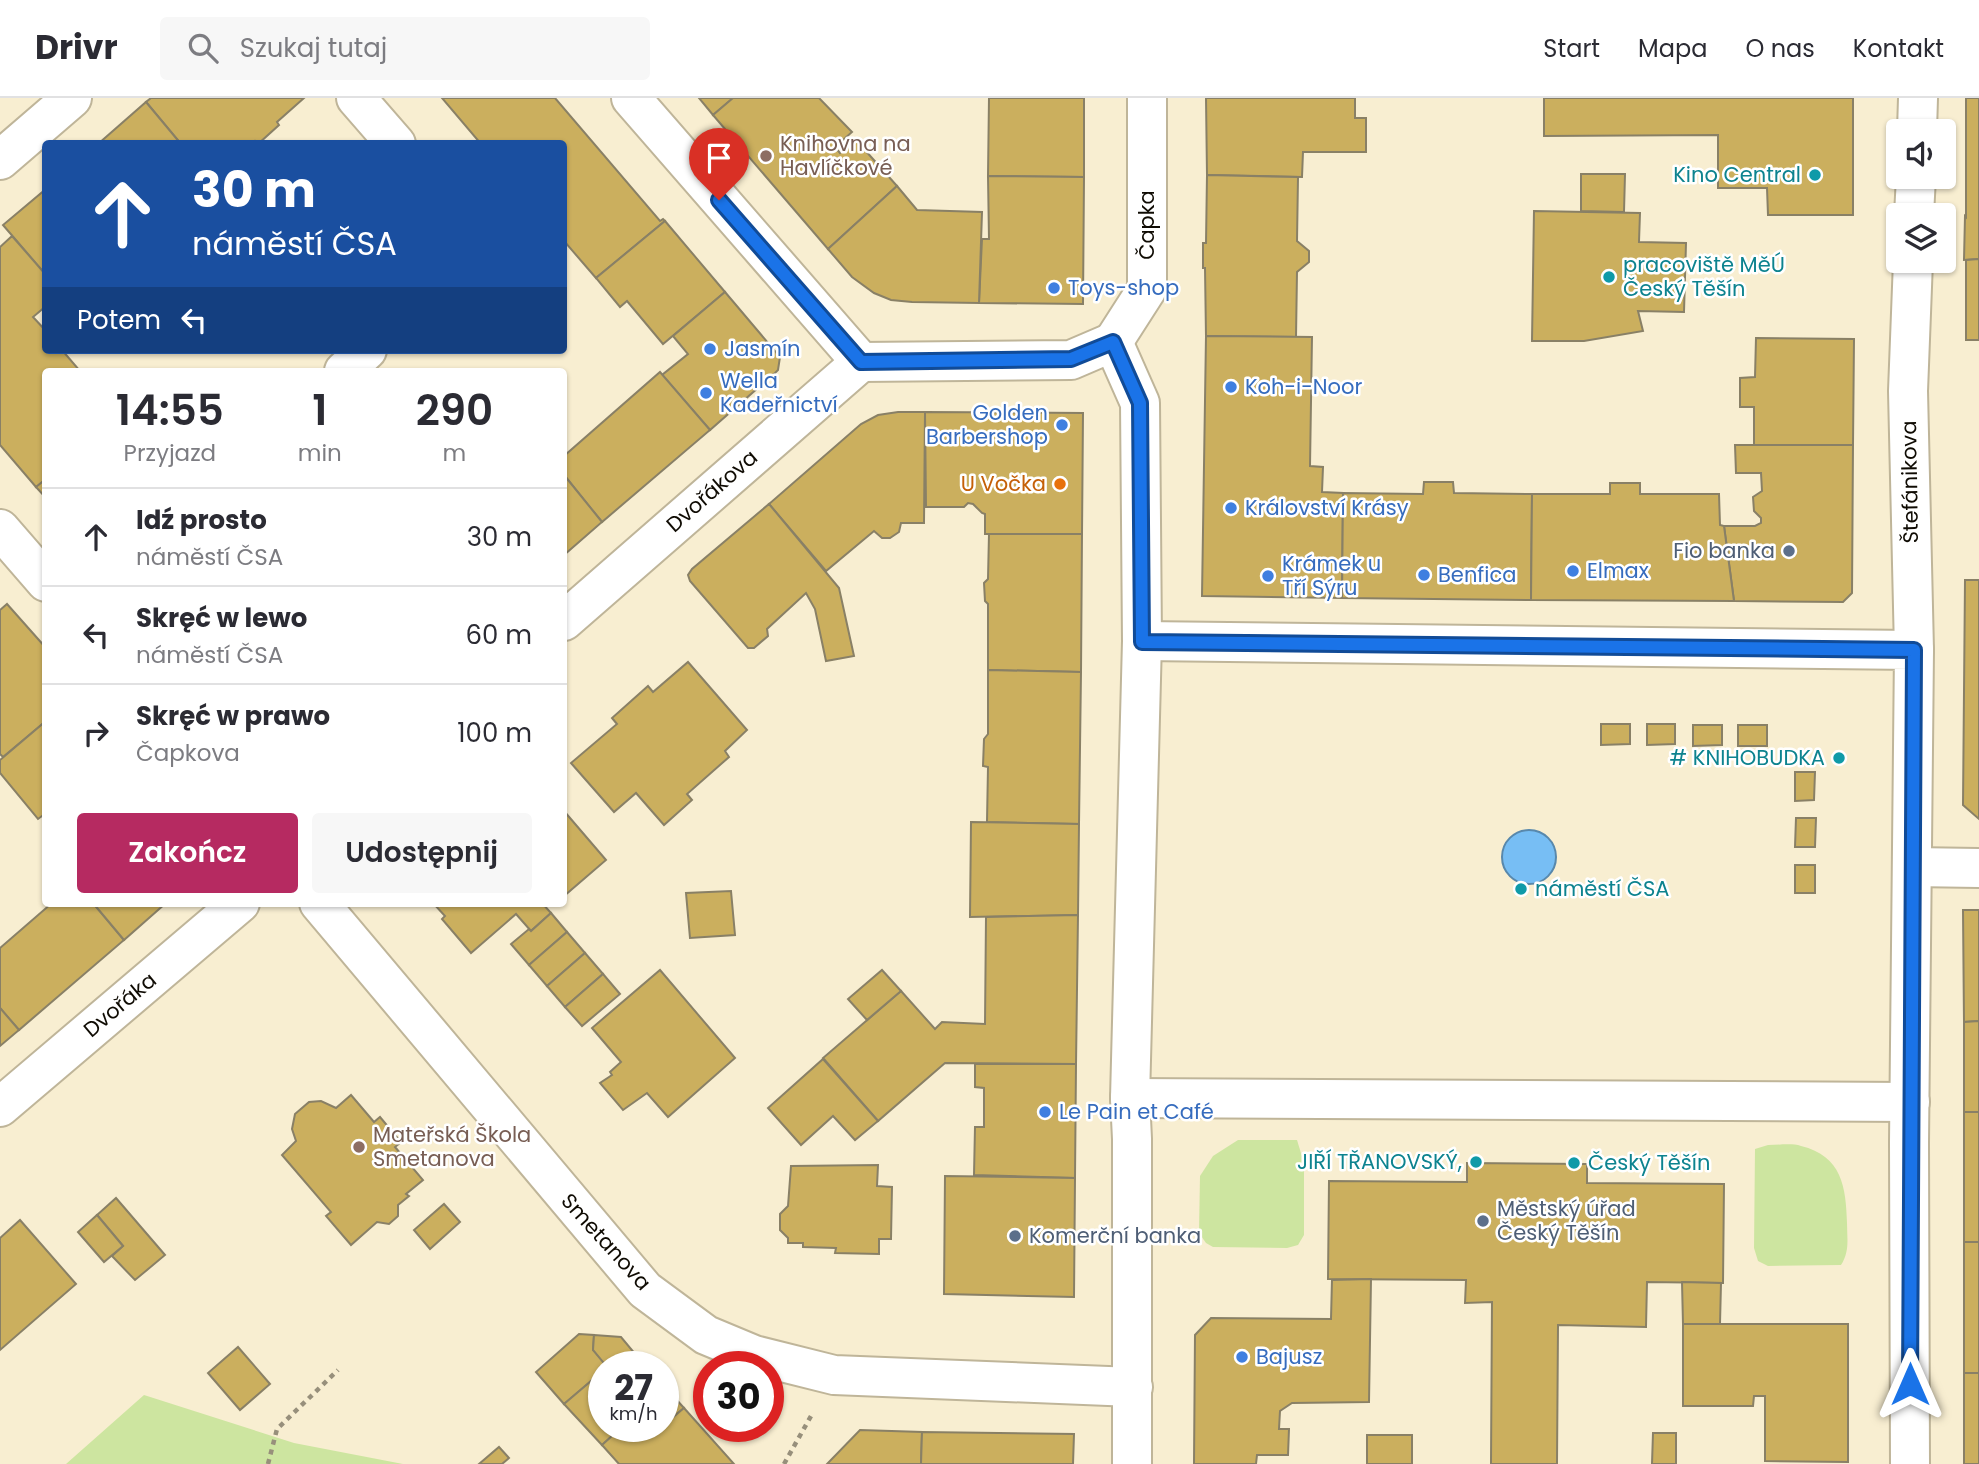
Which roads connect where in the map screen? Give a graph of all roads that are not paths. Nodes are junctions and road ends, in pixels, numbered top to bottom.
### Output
1 (72, 98) edge
2 (356, 98) edge
3 (631, 98) edge
4 (1147, 98) edge
5 (1918, 98) edge
6 (1917, 119) edge
7 (393, 140) edge
8 (0, 160) edge
9 (1913, 273) edge
10 (1113, 342) junction
11 (363, 354) edge
12 (861, 362) junction
13 (347, 368) edge
14 (0, 529) edge
15 (42, 577) edge
16 (567, 618) edge
17 (1142, 642) junction
18 (1914, 650) junction
19 (1912, 867) junction
20 (1979, 868) edge
21 (235, 907) edge
22 (322, 907) edge
23 (1130, 1098) junction
24 (1910, 1102) junction
25 (0, 1107) edge
26 (1133, 1387) junction
27 (1132, 1464) edge
28 (1910, 1464) edge

1 - 8 street
2 - 7 street
3 - 12 street
4 - 10 street, Čapka
5 - 6 street
9 - 18 street, Štefánikova
10 - 12 street
10 - 17 street
11 - 13 street
12 - 16 street, Dvořákova
14 - 15 street
17 - 18 street
17 - 23 street
18 - 19 street
19 - 20 street
19 - 24 street
21 - 25 street, Dvořáka
22 - 26 street, Smetanova
23 - 24 street
23 - 26 street
24 - 28 street
26 - 27 street

